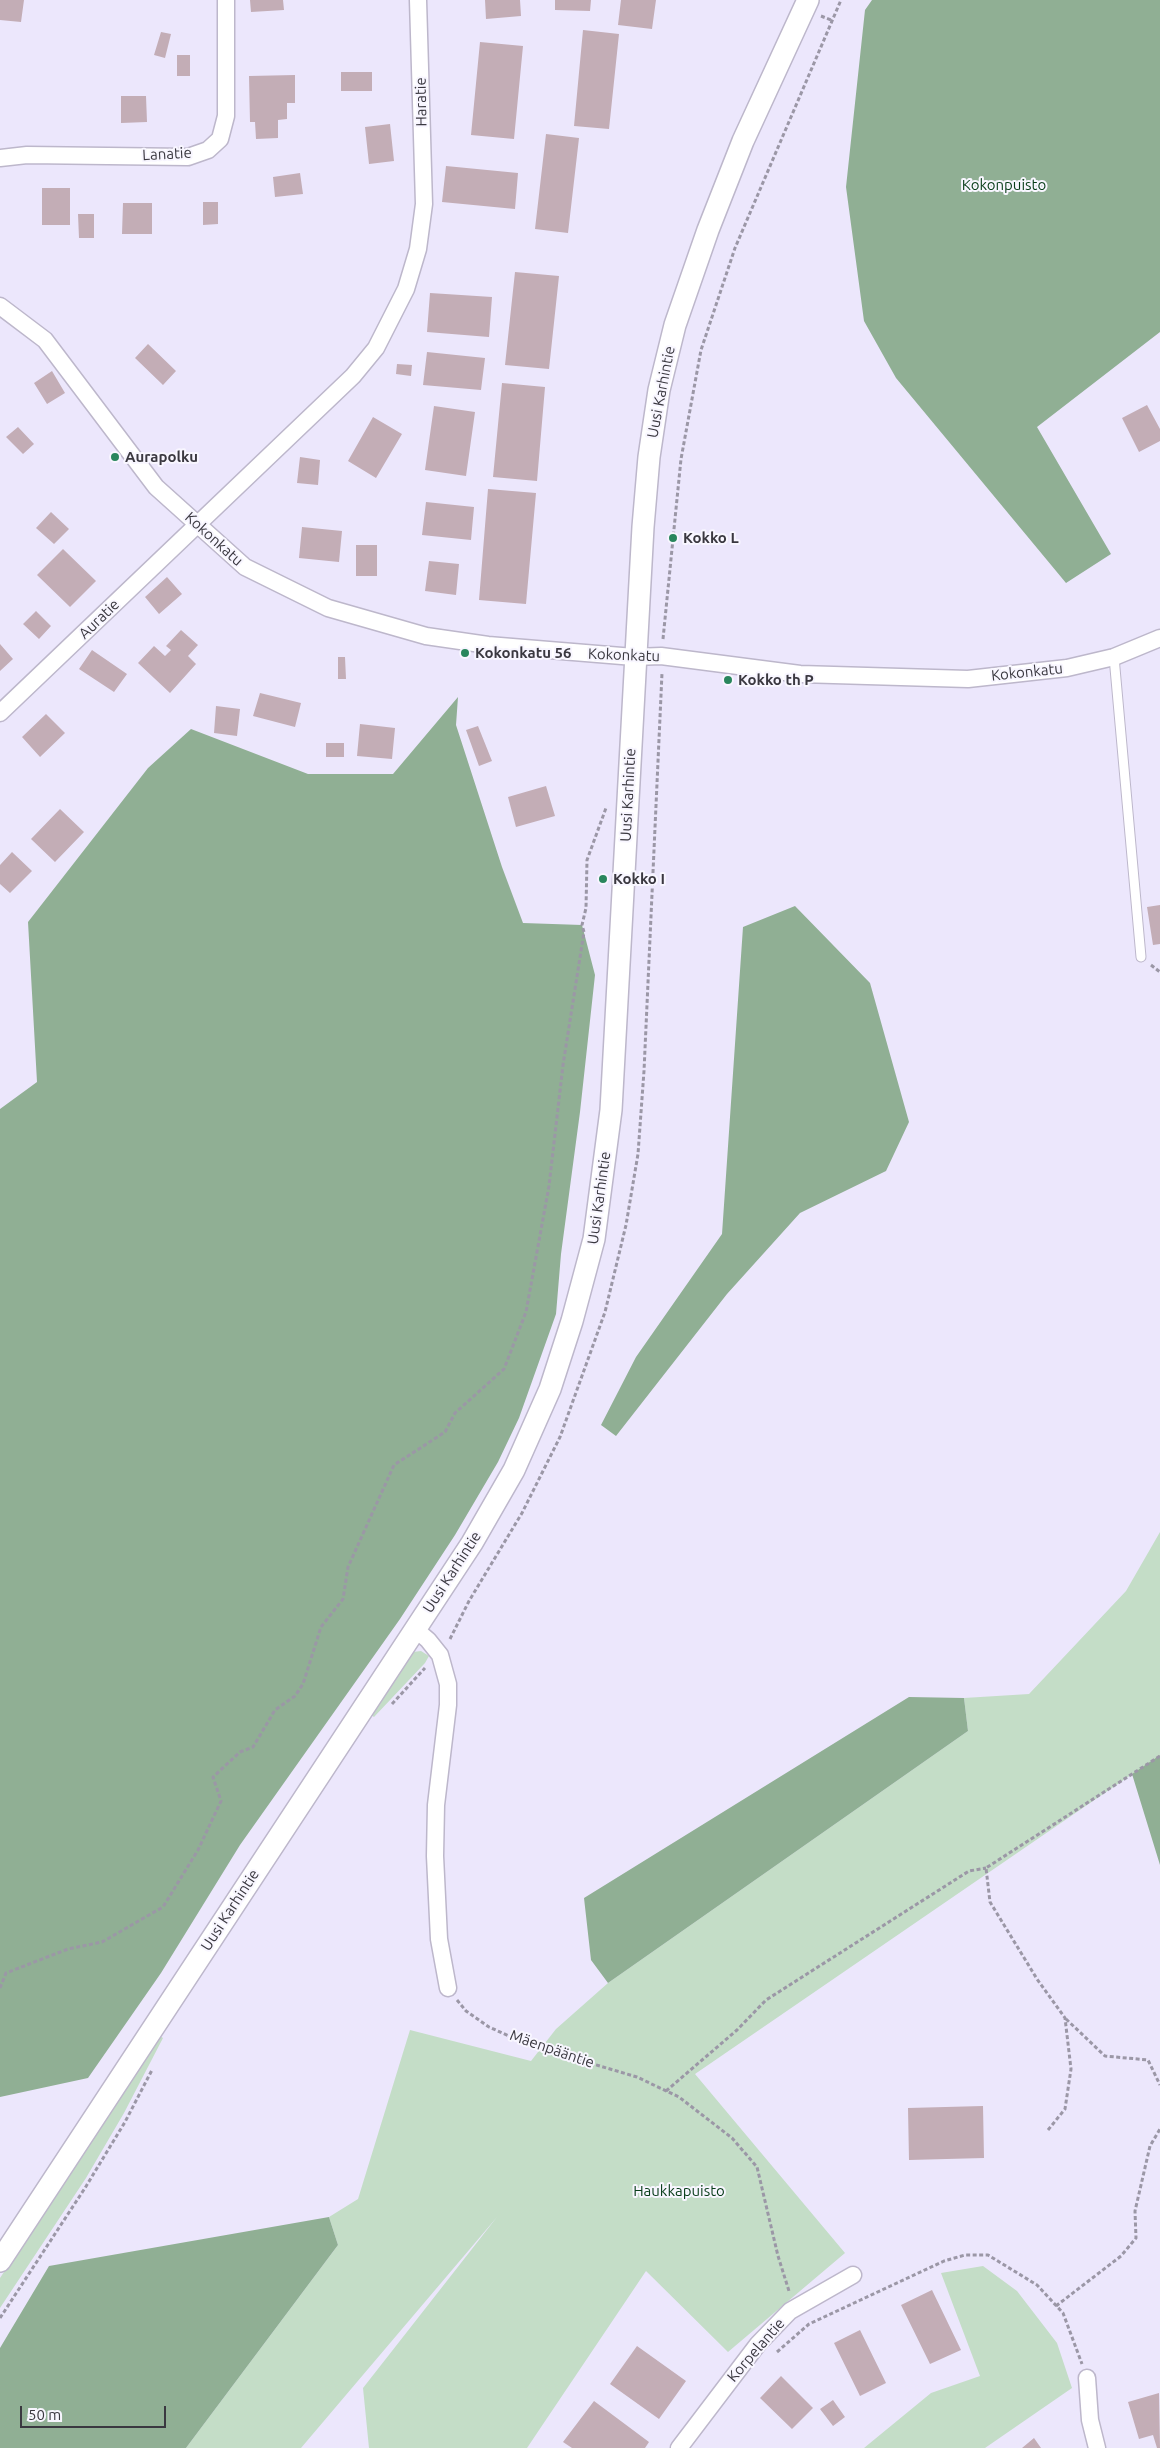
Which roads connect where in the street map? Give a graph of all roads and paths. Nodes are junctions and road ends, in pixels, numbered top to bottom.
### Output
1 (226, 0) edge
2 (418, 0) edge
3 (808, 0) edge
4 (841, 0) edge
5 (0, 158) edge
6 (0, 306) edge
7 (198, 524) junction
8 (1160, 638) edge
9 (661, 656) junction
10 (1114, 657) junction
11 (634, 658) junction
12 (0, 713) edge
13 (609, 800) dead end
14 (1141, 957) dead end
15 (415, 1629) junction
16 (440, 1655) junction
17 (391, 1705) dead end
18 (1160, 1756) edge
19 (986, 1868) junction
20 (0, 1988) edge
21 (448, 1988) joint
22 (1065, 2018) junction
23 (154, 2065) dead end
24 (1160, 2085) edge
25 (666, 2091) junction
26 (1160, 2129) edge
27 (1048, 2130) dead end
28 (0, 2261) edge
29 (853, 2275) dead end
30 (791, 2297) dead end
31 (1056, 2306) junction
32 (0, 2318) edge
33 (775, 2355) dead end
34 (1087, 2378) joint
35 (679, 2448) edge
36 (1097, 2448) edge

1 - 5 street, Lanatie
2 - 7 street, Haratie
3 - 11 street, Uusi Karhintie
4 - 9 path, Uusi Karhintie
6 - 7 street, Kokonkatu
7 - 11 street, Kokonkatu
7 - 12 street, Auratie
8 - 10 street, Kokonkatu
9 - 10 street, Kokonkatu
9 - 11 street, Kokonkatu
9 - 16 path, Uusi Karhintie
10 - 14 lane
11 - 15 street, Uusi Karhintie
13 - 20 path
15 - 16 street
15 - 28 street, Uusi Karhintie
16 - 17 path, Uusi Karhintie
16 - 21 street
18 - 19 path
19 - 22 path
19 - 25 path
21 - 25 path, Mäenpääntie
22 - 24 path
22 - 27 path
23 - 32 path
25 - 30 path, Mäenpääntie
26 - 31 path
29 - 35 street, Korpelantie
31 - 33 path
31 - 34 path
34 - 36 street

